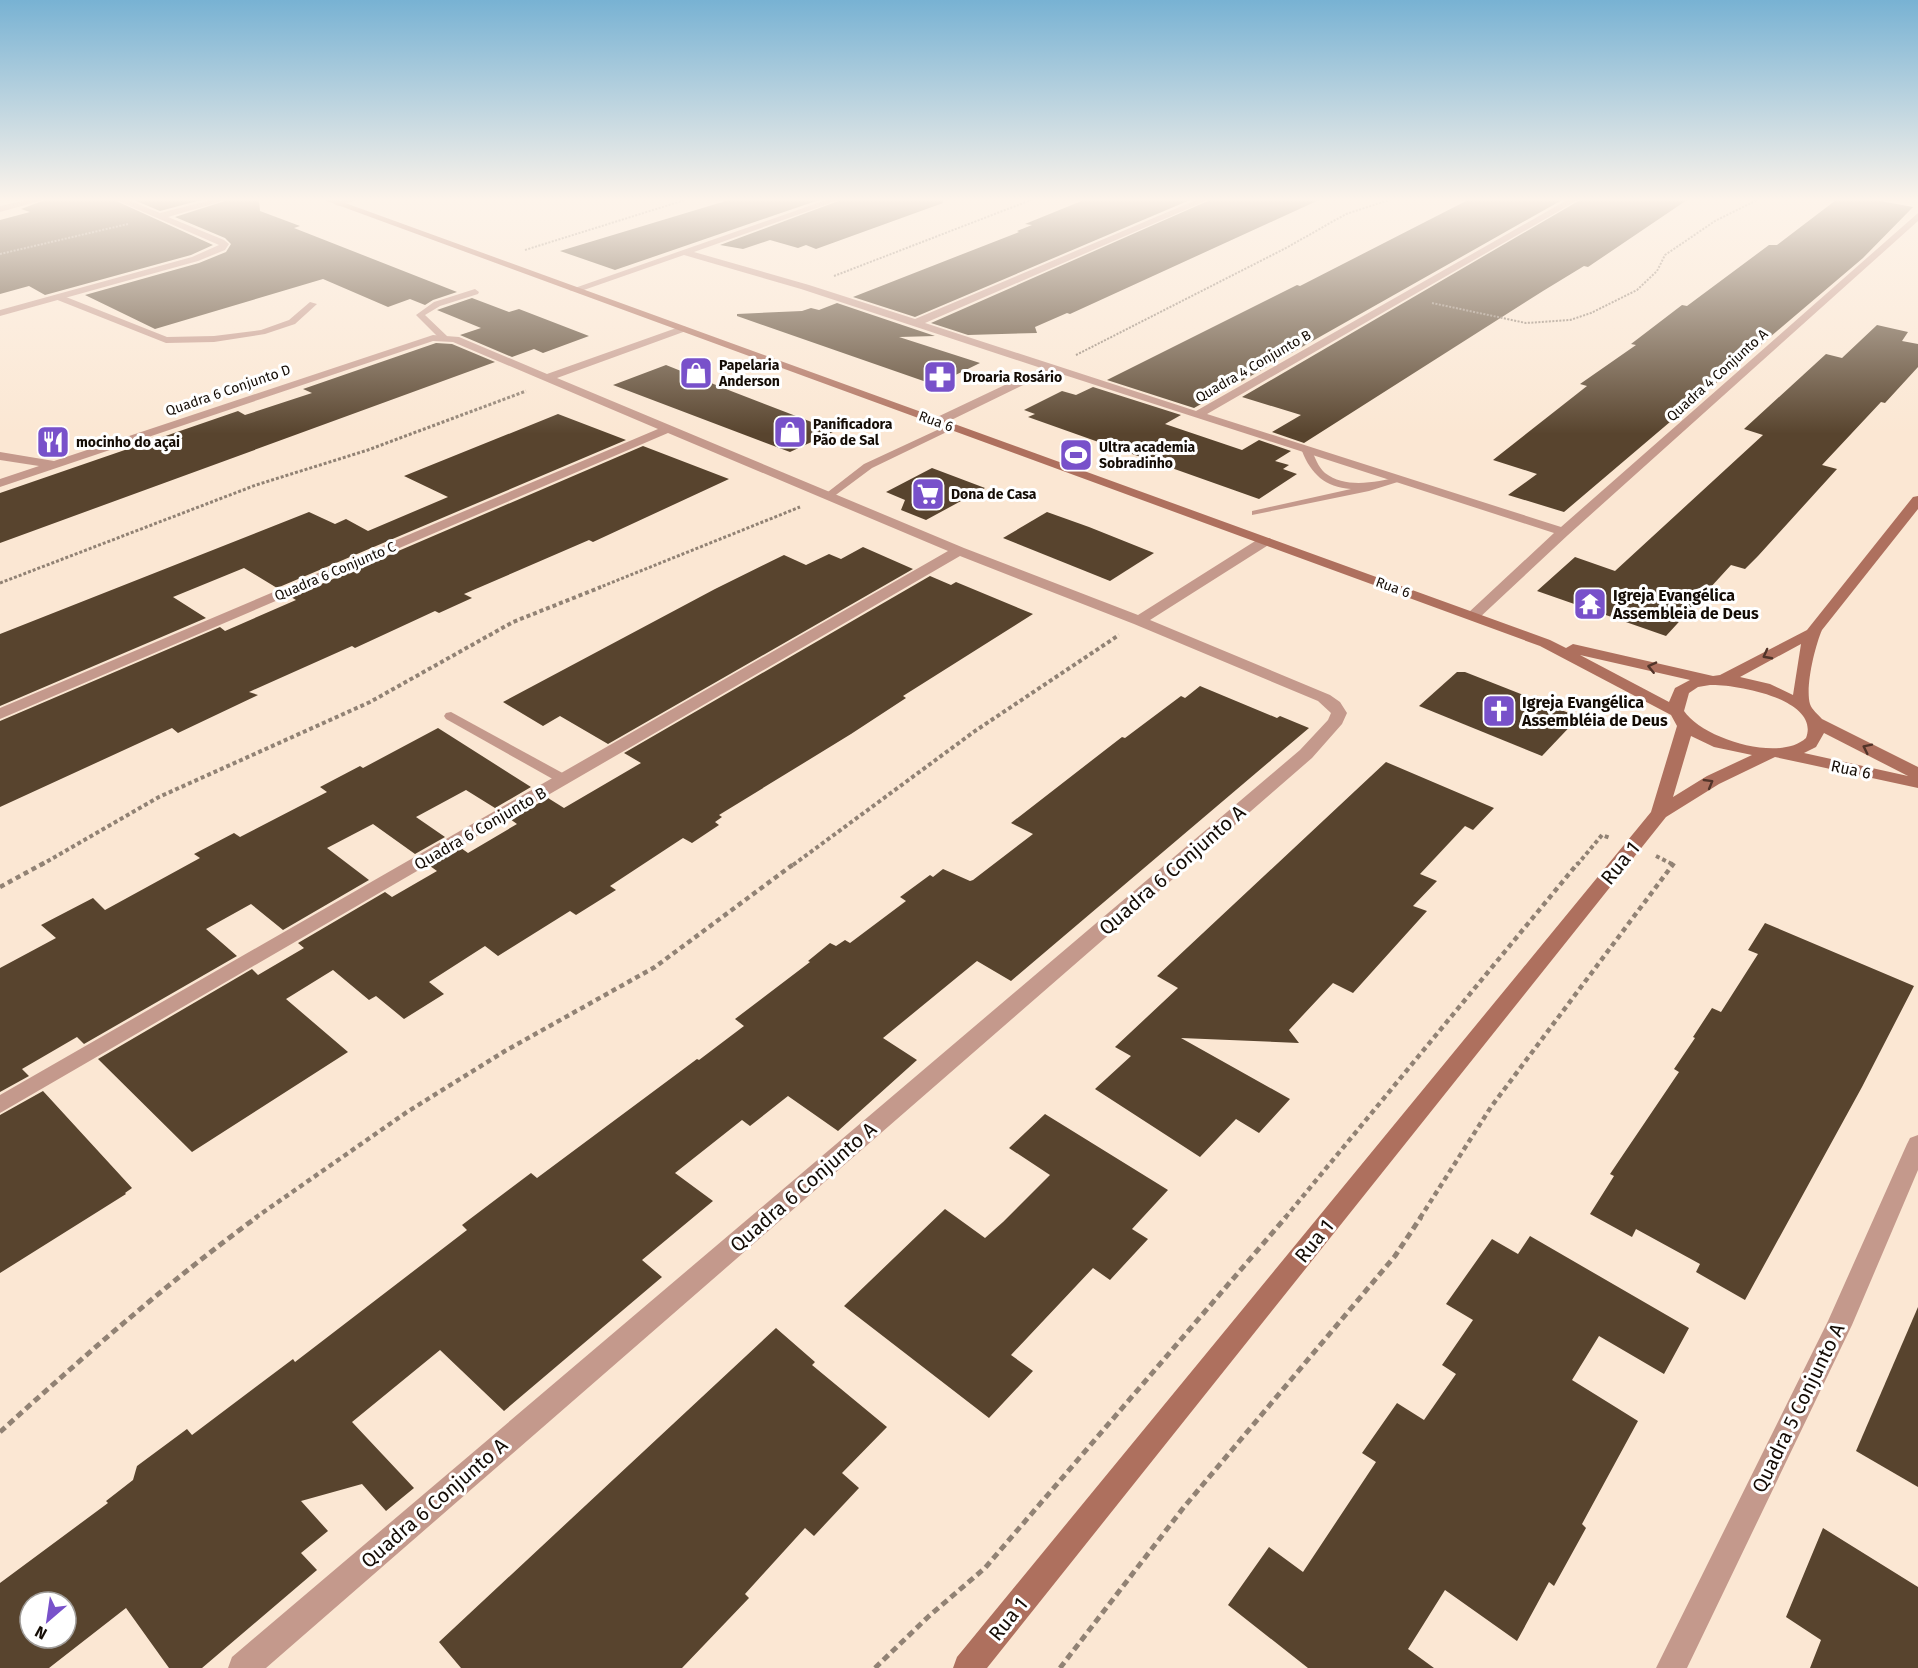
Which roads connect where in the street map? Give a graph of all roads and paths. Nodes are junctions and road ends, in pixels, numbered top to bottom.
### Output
1 (127, 278) edge
2 (541, 278) edge
3 (609, 278) edge
4 (773, 278) edge
5 (829, 278) edge
6 (1022, 278) edge
7 (1227, 278) edge
8 (1437, 278) edge
9 (1650, 278) edge
10 (1849, 278) edge
11 (805, 287) junction
12 (574, 290) junction
13 (475, 292) dead end
14 (1405, 296) junction
15 (58, 297) junction
16 (312, 304) dead end
17 (0, 313) edge
18 (916, 323) junction
19 (682, 329) junction
20 (444, 338) junction
21 (1048, 368) junction
22 (550, 380) junction
23 (1197, 415) junction
24 (937, 422) junction
25 (952, 427) junction
26 (670, 428) junction
27 (1307, 451) junction
28 (0, 456) edge
29 (54, 465) junction
30 (1399, 480) junction
31 (0, 483) edge
32 (1369, 488) junction
33 (829, 495) junction
34 (1918, 500) edge
35 (1256, 513) dead end
36 (1563, 532) junction
37 (1264, 540) junction
38 (959, 551) junction
39 (0, 583) edge
40 (1473, 616) junction
41 (1139, 621) junction
42 (1812, 633) junction
43 (1545, 643) junction
44 (1717, 680) junction
45 (1324, 698) joint
46 (1803, 707) junction
47 (0, 714) edge
48 (451, 716) dead end
49 (1682, 718) junction
50 (1816, 723) junction
51 (1776, 754) junction
52 (1918, 774) edge
53 (563, 780) junction
54 (1918, 783) edge
55 (1660, 813) junction
56 (1633, 847) junction
57 (0, 887) edge
58 (0, 1105) edge
59 (1918, 1144) edge
60 (0, 1432) edge
61 (243, 1668) edge
62 (875, 1668) edge
63 (968, 1668) edge
64 (1060, 1668) edge
65 (1671, 1668) edge

1 - 15 street
2 - 12 street, Rua 6
3 - 12 street
4 - 11 street
5 - 11 path
6 - 18 street
7 - 21 path
8 - 14 street, Quadra 4 Conjunto B
9 - 14 path
10 - 36 street, Quadra 4 Conjunto A
11 - 18 street
12 - 19 street, Rua 6
13 - 20 lane
14 - 23 street, Quadra 4 Conjunto B
15 - 16 lane
15 - 17 street
18 - 21 street
19 - 22 street
19 - 24 street, Rua 6
20 - 22 street, Quadra 6 Conjunto D
20 - 29 street, Quadra 6 Conjunto D
21 - 23 street
21 - 24 street
22 - 26 street, Quadra 6 Conjunto D
22 - 39 path
23 - 27 street
24 - 25 street, Rua 6
25 - 33 lane
25 - 37 street, Rua 6
26 - 33 street, Quadra 6 Conjunto D
26 - 47 street, Quadra 6 Conjunto C
27 - 30 street
27 - 32 lane
28 - 29 street
29 - 31 street, Quadra 6 Conjunto D
30 - 32 lane
30 - 36 street
32 - 35 lane
33 - 38 street, Quadra 6 Conjunto D
33 - 57 path
34 - 42 street
36 - 40 street, Quadra 4 Conjunto A
37 - 40 street, Rua 6
37 - 41 street
38 - 41 street, Quadra 6 Conjunto D
38 - 53 street, Quadra 6 Conjunto B
40 - 43 street, Rua 6
41 - 45 street, Quadra 6 Conjunto D
41 - 60 path
42 -> 44 street
42 - 46 street
44 -> 43 street, Rua 6
43 - 49 street, Rua 6
44 - 46 street, Rua 6
44 - 49 street
45 - 61 street, Quadra 6 Conjunto A
46 - 50 street
48 - 53 lane
49 - 51 street, Rua 6
49 - 55 street
50 - 51 street
52 -> 50 street, Rua 6
51 - 54 street, Rua 6
55 -> 51 street
53 - 58 street, Quadra 6 Conjunto B
55 - 56 street, Rua 1
56 - 62 path
56 - 63 street, Rua 1
56 - 64 path
59 - 65 street, Quadra 5 Conjunto A

